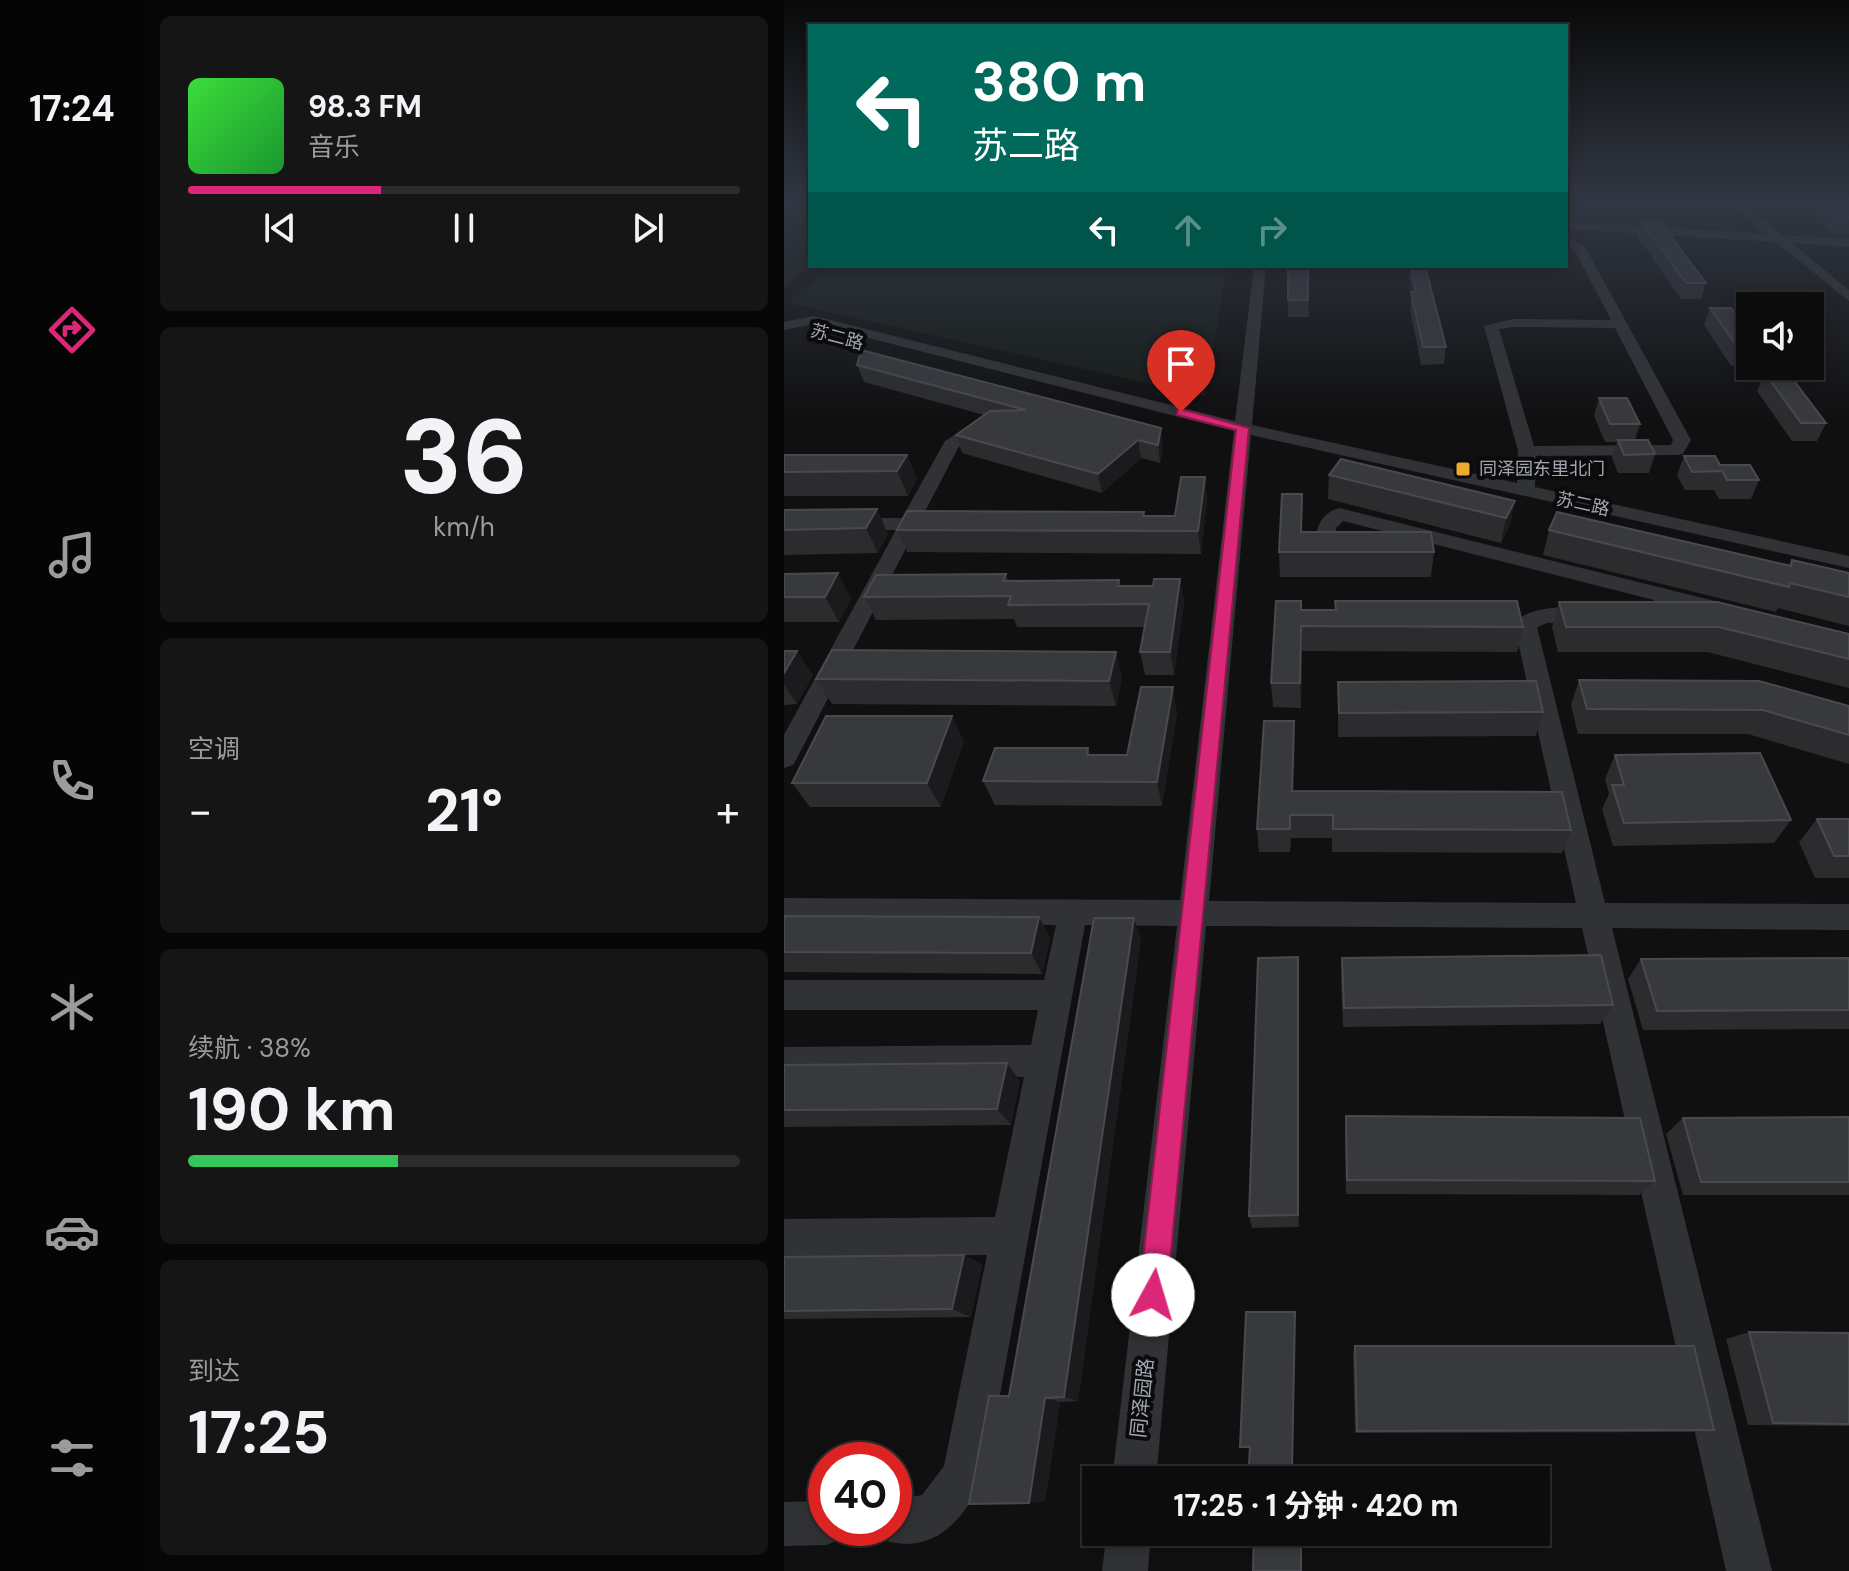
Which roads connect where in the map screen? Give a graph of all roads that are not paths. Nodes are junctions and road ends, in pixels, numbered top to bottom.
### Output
1 (1259, 273) edge
2 (1592, 273) edge
3 (1819, 273) edge
4 (1849, 297) edge
5 (1617, 324) junction
6 (787, 325) edge
7 (985, 421) edge
8 (1241, 433) junction
9 (1527, 451) junction
10 (1526, 492) junction
11 (910, 524) junction
12 (784, 525) edge
13 (1414, 535) junction
14 (1364, 550) edge
15 (1391, 550) edge
16 (1849, 562) edge
17 (1849, 578) edge
18 (1666, 597) junction
19 (1742, 615) edge
20 (784, 758) edge
21 (784, 911) edge
22 (1192, 912) junction
23 (1073, 913) junction
24 (1594, 915) junction
25 (1849, 917) edge
26 (784, 995) edge
27 (1057, 995) junction
28 (1045, 1061) junction
29 (784, 1063) edge
30 (1011, 1236) junction
31 (784, 1238) edge
32 (1135, 1466) edge
33 (912, 1521) edge
34 (808, 1523) edge
35 (784, 1524) edge
36 (1128, 1546) edge
37 (1125, 1571) edge
38 (1749, 1571) edge

1 - 8 street, 同泽园路
2 - 5 street
3 - 4 street
5 - 9 street
5 - 9 street
6 - 8 street, 苏二路
7 - 11 street
8 - 10 street, 苏二路
8 - 17 street, 苏二路
8 - 22 street, 同泽园路
9 - 10 street
10 - 16 street, 苏二路
11 - 12 street
11 - 20 street
13 - 14 street
13 - 15 street
13 - 18 street
18 - 19 street
18 - 24 street
21 - 23 street
22 - 23 street
22 - 24 street
22 - 32 street, 同泽园路
23 - 27 street
24 - 25 street
24 - 38 street
26 - 27 street
27 - 28 street
28 - 29 street
28 - 30 street
30 - 31 street
30 - 33 street
34 - 35 street
36 - 37 street

